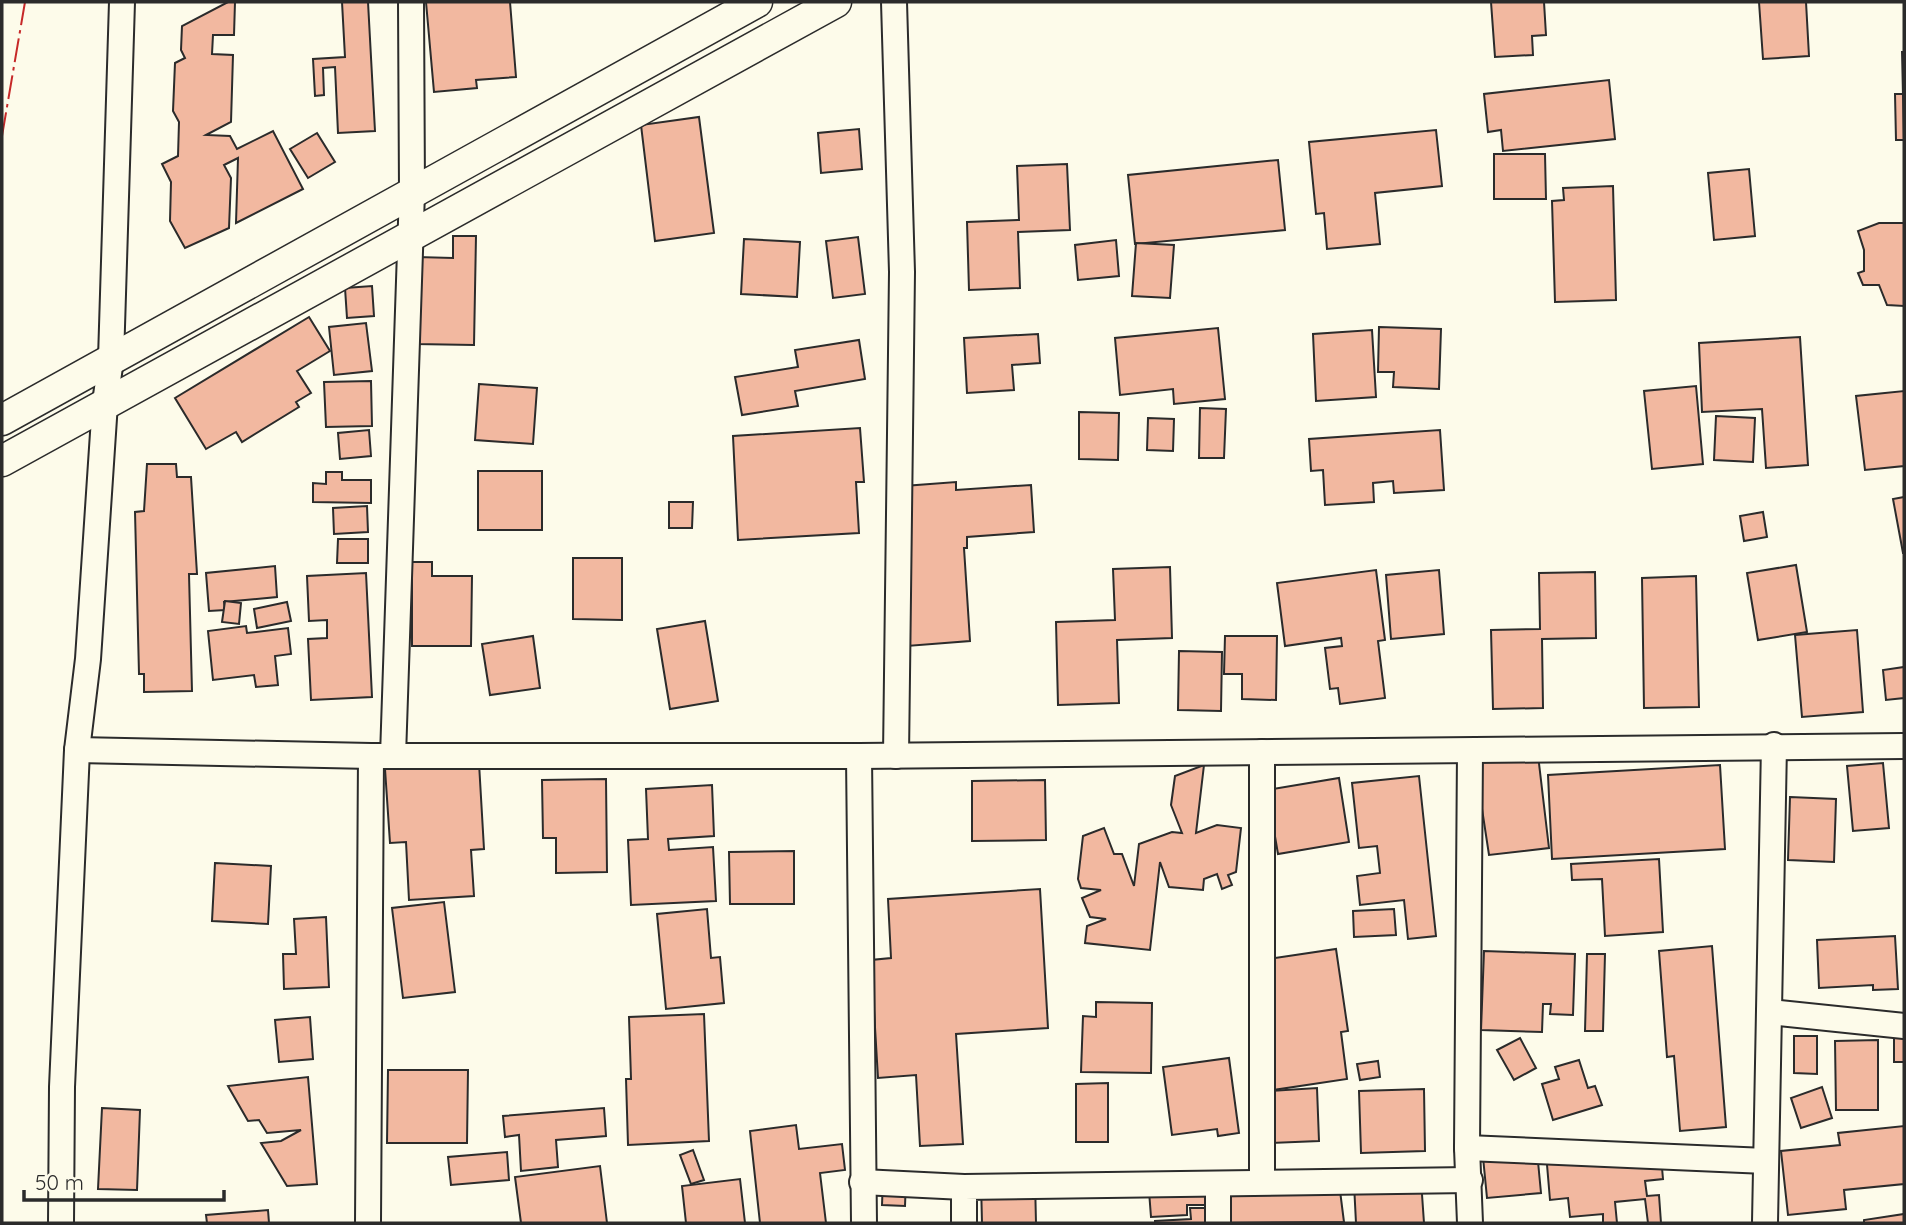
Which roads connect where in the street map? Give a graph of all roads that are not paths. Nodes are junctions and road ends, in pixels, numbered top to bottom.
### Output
1 (122, 2) edge
2 (411, 2) edge
3 (757, 2) edge
4 (836, 2) edge
5 (894, 2) edge
6 (411, 192) junction
7 (410, 235) junction
8 (111, 359) junction
9 (105, 403) junction
10 (2, 421) edge
11 (2, 461) edge
12 (1774, 745) junction
13 (1904, 746) edge
14 (78, 750) junction
15 (1262, 752) junction
16 (1471, 752) junction
17 (382, 756) junction
18 (859, 756) junction
19 (896, 756) junction
20 (1769, 1012) junction
21 (1904, 1027) edge
22 (1467, 1148) junction
23 (1766, 1161) junction
24 (1470, 1180) junction
25 (1262, 1181) junction
26 (862, 1182) junction
27 (1218, 1184) junction
28 (964, 1187) junction
29 (61, 1223) edge
30 (368, 1223) edge
31 (864, 1223) edge
32 (964, 1223) edge
33 (1218, 1223) edge
34 (1470, 1223) edge
35 (1765, 1223) edge

1 - 8 street
2 - 6 street
3 - 6 street
4 - 7 street
5 - 19 street
6 - 7 street
6 - 8 street
7 - 9 street
7 - 17 street
8 - 9 street
8 - 10 street
9 - 11 street
9 - 14 street
12 - 13 street
12 - 16 street
12 - 20 street
14 - 17 street
14 - 29 street
15 - 16 street
15 - 19 street
15 - 25 street
16 - 22 street
17 - 18 street
17 - 30 street
18 - 19 street
18 - 26 street
20 - 21 street
20 - 23 street
22 - 23 street
22 - 24 street
23 - 35 street
24 - 25 street
24 - 34 street
25 - 27 street
26 - 28 street
26 - 31 street
27 - 28 street
27 - 33 street
28 - 32 street

